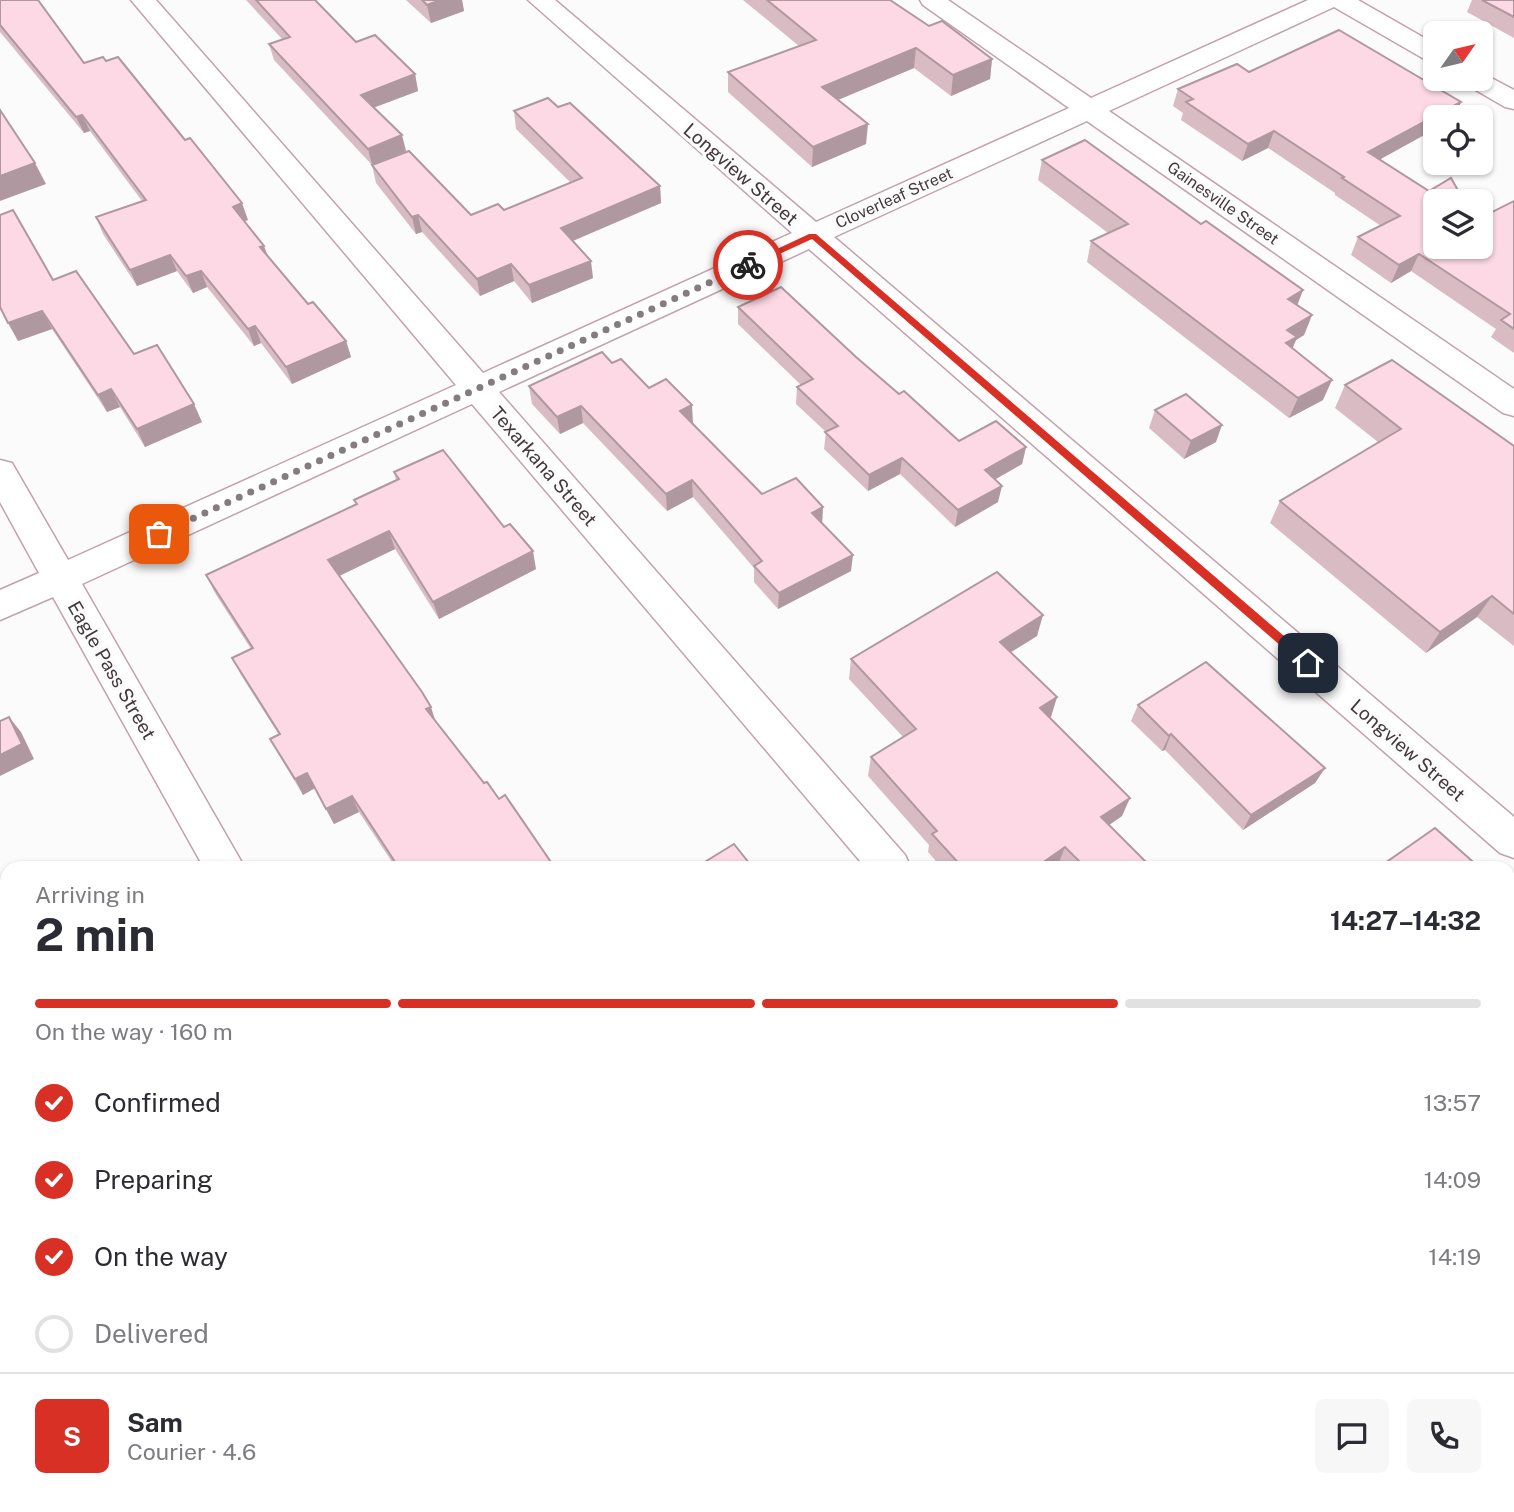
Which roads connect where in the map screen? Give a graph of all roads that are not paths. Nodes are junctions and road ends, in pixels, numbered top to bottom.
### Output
1 (143, 0) edge
2 (540, 0) edge
3 (932, 0) edge
4 (1329, 0) edge
5 (1340, 0) edge
6 (1423, 48) edge
7 (1493, 89) edge
8 (1514, 101) edge
9 (1089, 109) junction
10 (813, 236) junction
11 (477, 388) junction
12 (1514, 405) edge
13 (0, 472) edge
14 (61, 578) junction
15 (0, 606) edge
16 (1514, 841) edge
17 (221, 861) edge
18 (885, 861) edge

1 - 11 street, Texarkana Street
2 - 10 street, Longview Street
3 - 9 street, Gainesville Street
4 - 9 street, Cloverleaf Street
5 - 6 street
7 - 8 street
9 - 10 street, Cloverleaf Street
9 - 12 street, Gainesville Street
10 - 11 street, Cloverleaf Street
10 - 16 street, Longview Street
11 - 14 street, Cloverleaf Street
11 - 18 street, Texarkana Street
13 - 14 street, Eagle Pass Street
14 - 15 street, Cloverleaf Street
14 - 17 street, Eagle Pass Street

